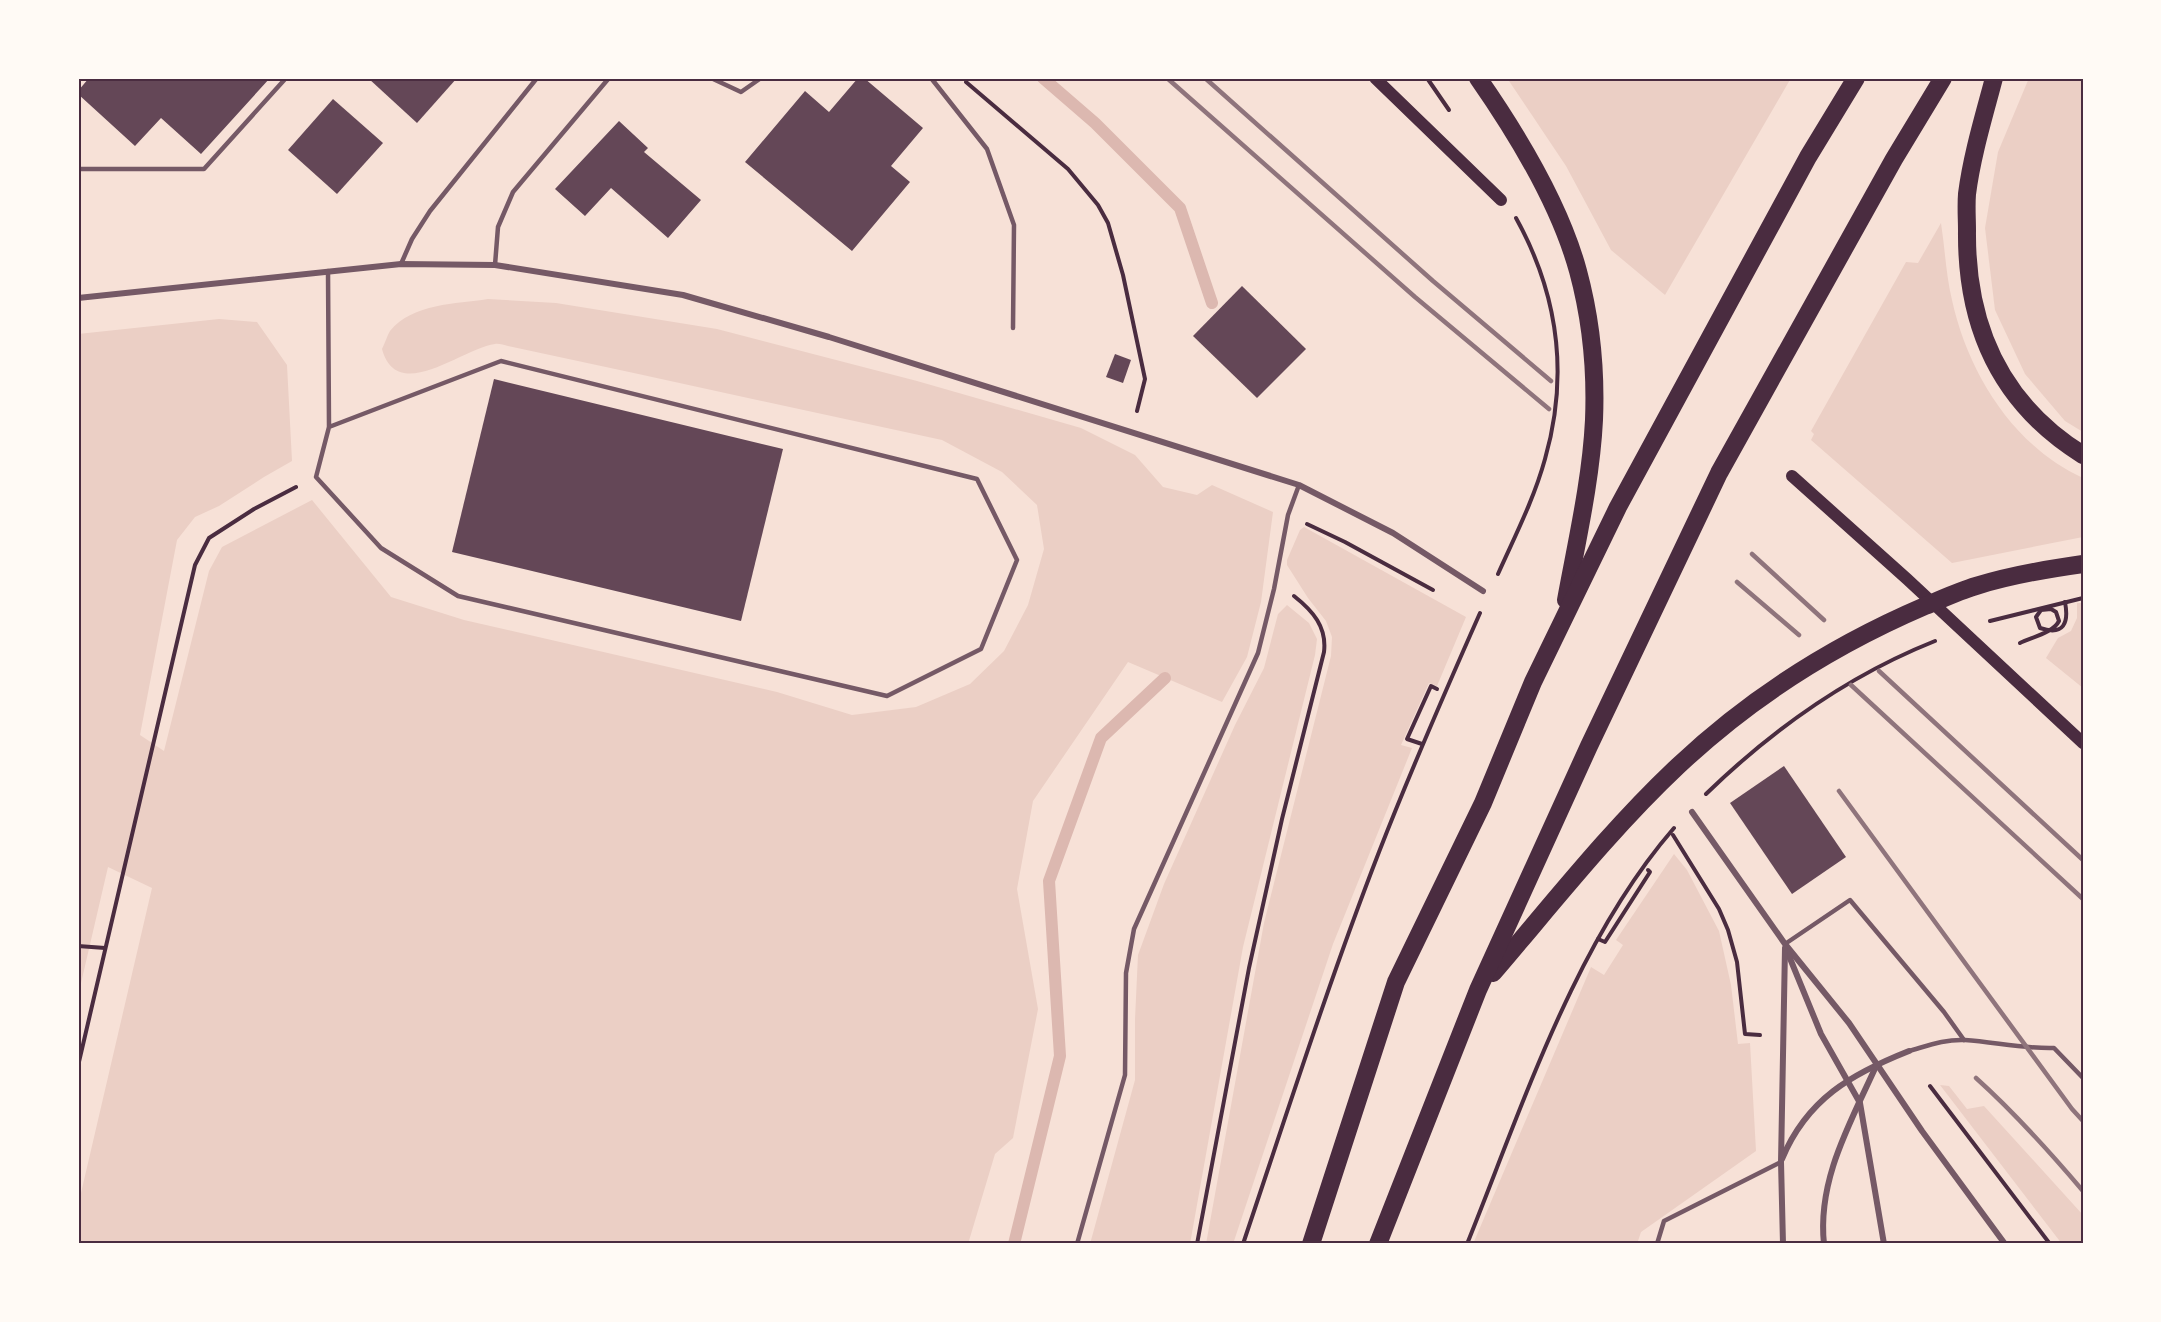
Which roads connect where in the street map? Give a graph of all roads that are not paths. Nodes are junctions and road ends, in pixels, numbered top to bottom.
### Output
1 (286, 78) edge
2 (537, 78) edge
3 (609, 78) edge
4 (711, 78) edge
5 (761, 78) edge
6 (931, 78) edge
7 (1375, 78) edge
8 (1856, 78) edge
9 (1943, 78) edge
10 (1994, 78) edge
11 (1482, 83) edge
12 (78, 169) edge
13 (1501, 200) dead end
14 (401, 264) junction
15 (495, 265) junction
16 (328, 271) junction
17 (78, 298) edge
18 (1013, 328) dead end
19 (329, 427) junction
20 (2083, 454) edge
21 (1792, 476) dead end
22 (1299, 485) junction
23 (2083, 564) edge
24 (1483, 591) dead end
25 (1563, 621) junction
26 (2081, 741) edge
27 (1692, 812) dead end
28 (1785, 944) junction
29 (1478, 990) junction
30 (1964, 1040) junction
31 (1909, 1051) joint
32 (1877, 1064) junction
33 (2083, 1078) edge
34 (1847, 1081) junction
35 (1860, 1103) junction
36 (1780, 1162) junction
37 (1077, 1244) edge
38 (1311, 1244) edge
39 (1378, 1244) edge
40 (1657, 1244) edge
41 (1783, 1244) edge
42 (1824, 1244) edge
43 (1884, 1244) edge
44 (2004, 1244) edge

1 - 12 lane
2 - 14 lane
3 - 15 lane
4 - 5 lane
6 - 18 lane
7 - 13 main road
8 - 25 highway
9 - 29 highway
10 - 20 highway
11 - 25 highway
14 - 15 street
14 - 16 street
15 - 22 street
16 - 17 street
16 - 19 lane
19 - 19 lane
21 - 26 main road
22 - 24 street
22 - 37 lane
23 - 29 highway
25 - 38 highway
27 - 28 street
28 - 30 lane
28 - 32 street
28 - 34 street
28 - 36 street
29 - 39 highway
30 - 31 lane
30 - 33 lane
31 - 32 street
32 - 34 street
32 - 35 street
32 - 44 street
34 - 35 street
34 - 36 street
35 - 42 street
35 - 43 street
36 - 40 lane
36 - 41 street

